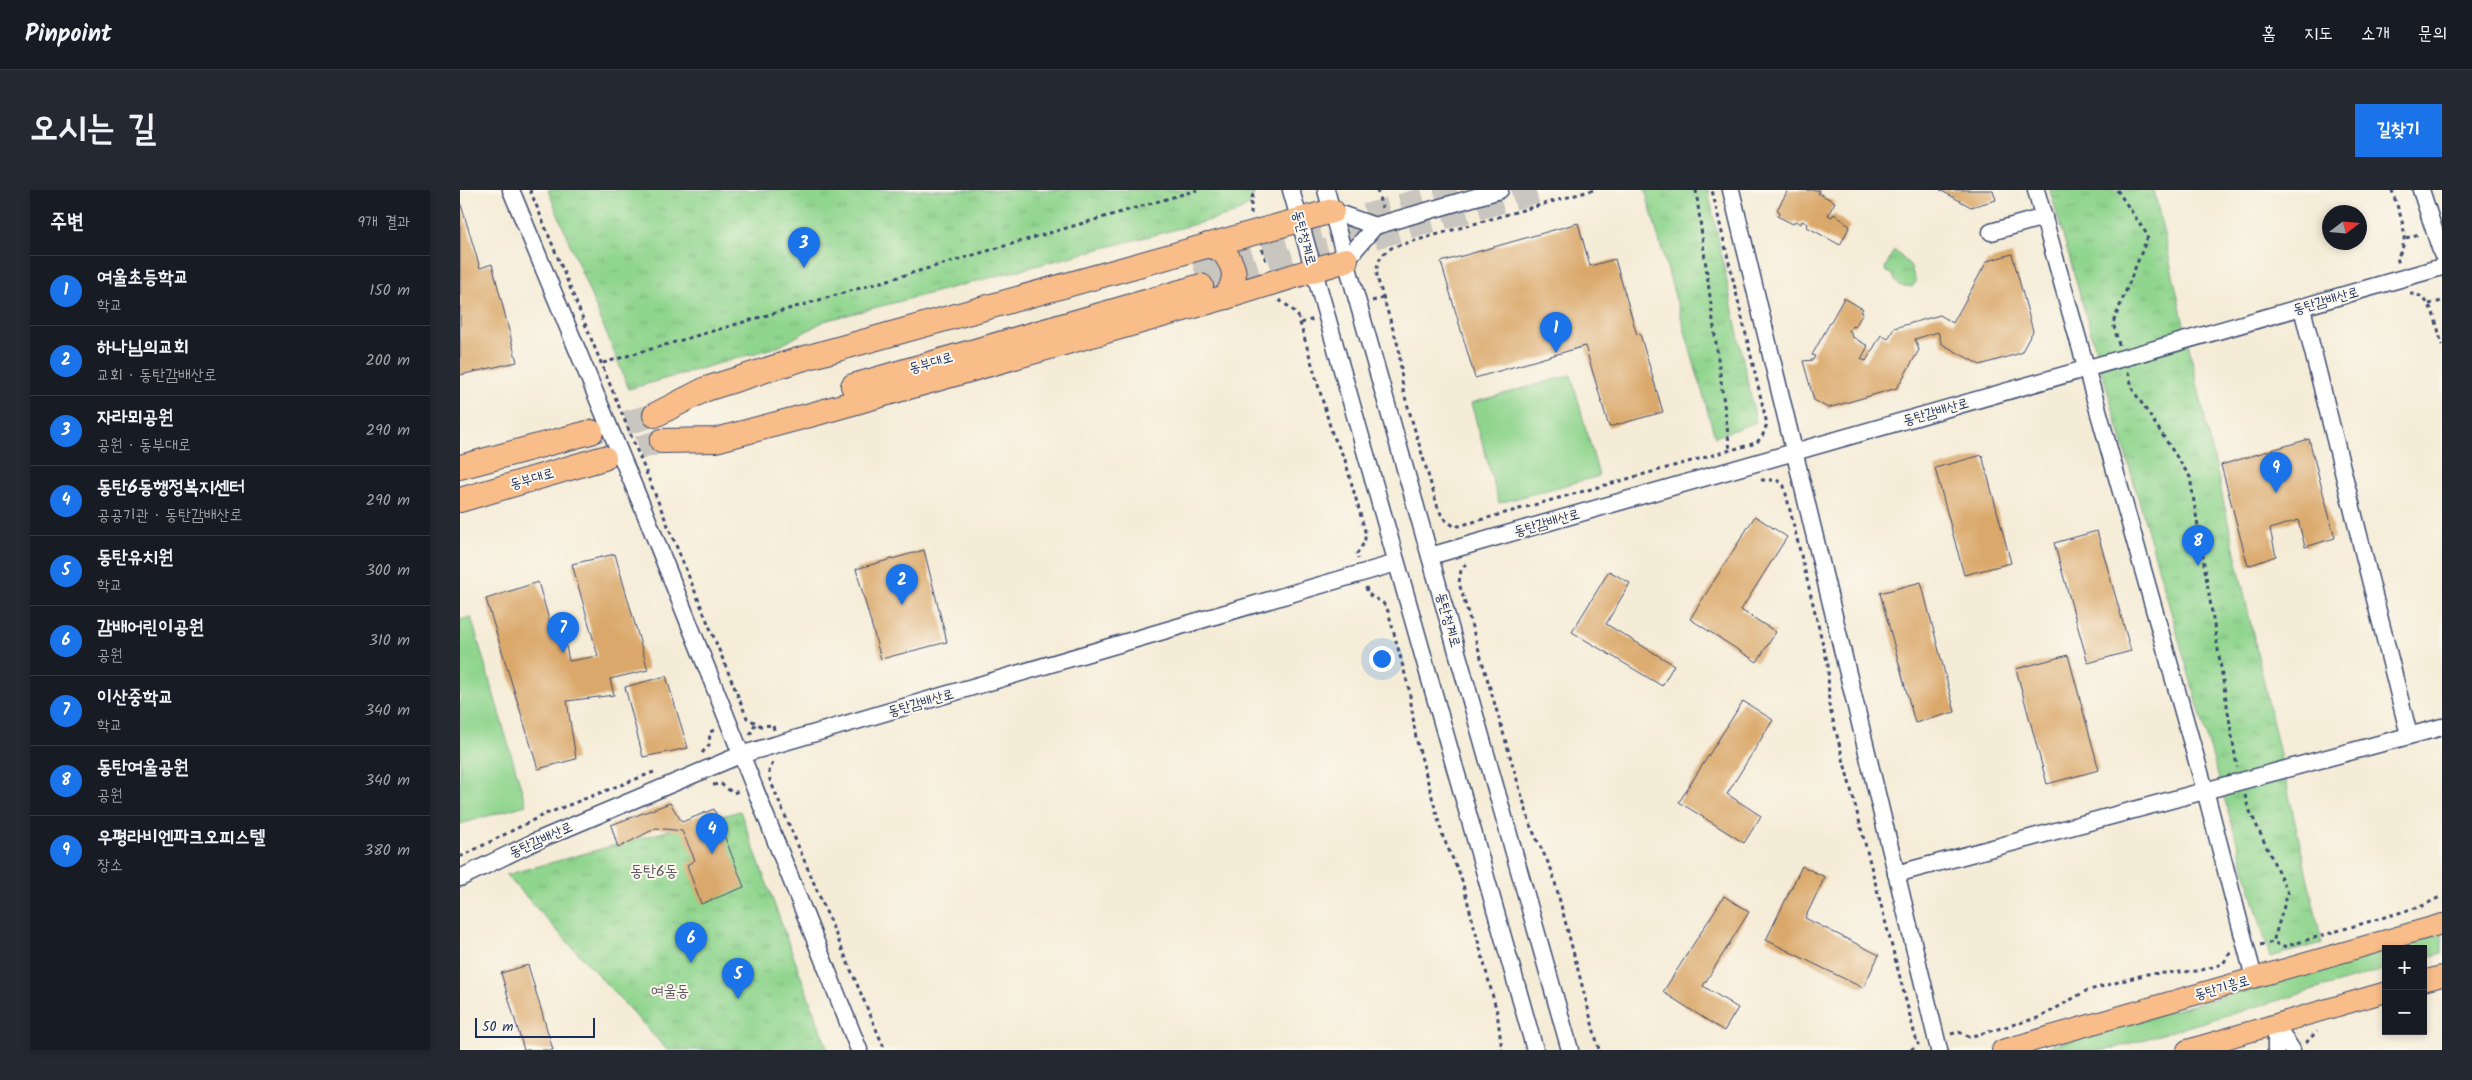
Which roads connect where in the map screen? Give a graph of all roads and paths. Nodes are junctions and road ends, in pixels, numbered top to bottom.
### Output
1 (511, 190) edge
2 (530, 190) edge
3 (1197, 190) edge
4 (1254, 190) edge
5 (1291, 190) edge
6 (1500, 190) edge
7 (1593, 190) edge
8 (1696, 190) edge
9 (1712, 190) edge
10 (1732, 190) edge
11 (2036, 190) edge
12 (2117, 190) edge
13 (2392, 190) edge
14 (2421, 190) edge
15 (1329, 200) edge
16 (2044, 217) junction
17 (1299, 220) junction
18 (1375, 226) junction
19 (1257, 232) junction
20 (1991, 232) dead end
21 (1208, 246) junction
22 (2442, 254) edge
23 (2397, 257) dead end
24 (1346, 260) junction
25 (2442, 267) edge
26 (1313, 269) junction
27 (1272, 282) junction
28 (2406, 294) dead end
29 (1226, 297) junction
30 (2442, 301) edge
31 (2429, 304) junction
32 (2302, 308) junction
33 (2442, 345) edge
34 (2123, 358) junction
35 (603, 363) junction
36 (2086, 369) junction
37 (591, 432) tunnel mouth
38 (1730, 450) junction
39 (1795, 453) junction
40 (604, 458) tunnel mouth
41 (460, 467) edge
42 (1755, 482) dead end
43 (460, 500) edge
44 (1357, 554) dead end
45 (1430, 556) junction
46 (1474, 562) dead end
47 (1396, 563) junction
48 (1368, 594) dead end
49 (773, 725) dead end
50 (2442, 727) edge
51 (710, 732) dead end
52 (2409, 735) junction
53 (699, 755) dead end
54 (740, 755) junction
55 (775, 760) dead end
56 (662, 769) dead end
57 (2241, 780) junction
58 (711, 785) dead end
59 (2205, 790) junction
60 (733, 792) dead end
61 (460, 857) edge
62 (1896, 874) junction
63 (460, 878) edge
64 (2442, 896) edge
65 (2442, 924) edge
66 (2229, 954) dead end
67 (2442, 976) edge
68 (2254, 978) junction
69 (2427, 981) edge
70 (2382, 993) edge
71 (2276, 1025) junction
72 (1959, 1032) dead end
73 (859, 1050) edge
74 (885, 1050) edge
75 (1502, 1050) edge
76 (1535, 1050) edge
77 (1570, 1050) edge
78 (1599, 1050) edge
79 (1911, 1050) edge
80 (1939, 1050) edge
81 (2002, 1050) edge
82 (2187, 1050) edge
83 (2276, 1050) edge
84 (2292, 1050) edge

1 - 54 street
2 - 35 path
3 - 35 path
4 - 19 path
5 - 17 street, 동탄청계로
6 - 18 street
7 - 38 path
8 - 38 path
9 - 38 path
10 - 39 street
11 - 16 street
12 - 34 path
13 - 23 path
14 - 22 street
15 - 17 highway
15 - 18 street
15 - 24 street, 동탄청계로
16 - 20 street
16 - 36 street
17 - 19 highway
17 - 26 street, 동탄청계로
18 - 24 street
19 - 21 highway
19 - 27 path
21 - 29 highway
21 - 29 highway, 동부대로
24 - 26 highway
24 - 45 street, 동탄청계로
25 - 32 street, 동탄감배산로
26 - 27 highway
26 - 47 street, 동탄청계로
27 - 29 highway
27 - 44 path
28 - 31 path
30 - 31 path
31 - 33 path
32 - 34 street, 동탄감배산로
32 - 52 street
34 - 36 street, 동탄감배산로
34 - 57 path
35 - 49 path
36 - 39 street, 동탄감배산로
36 - 59 street
37 - 41 highway
39 - 45 street, 동탄감배산로
39 - 62 street
40 - 43 highway, 동부대로
42 - 79 path
45 - 77 street, 동탄청계로
46 - 78 path
47 - 54 street, 동탄감배산로
47 - 76 street, 동탄청계로
48 - 75 path
50 - 52 street
51 - 53 path
52 - 57 street
54 - 63 street, 동탄감배산로
54 - 73 street
55 - 74 path
56 - 61 path
57 - 59 street
57 - 64 path
58 - 60 path
59 - 62 street
59 - 68 street
62 - 80 street
65 - 68 main road, 동탄기흥로
66 - 72 path
67 - 69 main road
68 - 81 main road, 동탄기흥로
70 - 71 main road
71 - 82 main road
71 - 83 street
71 - 84 street

